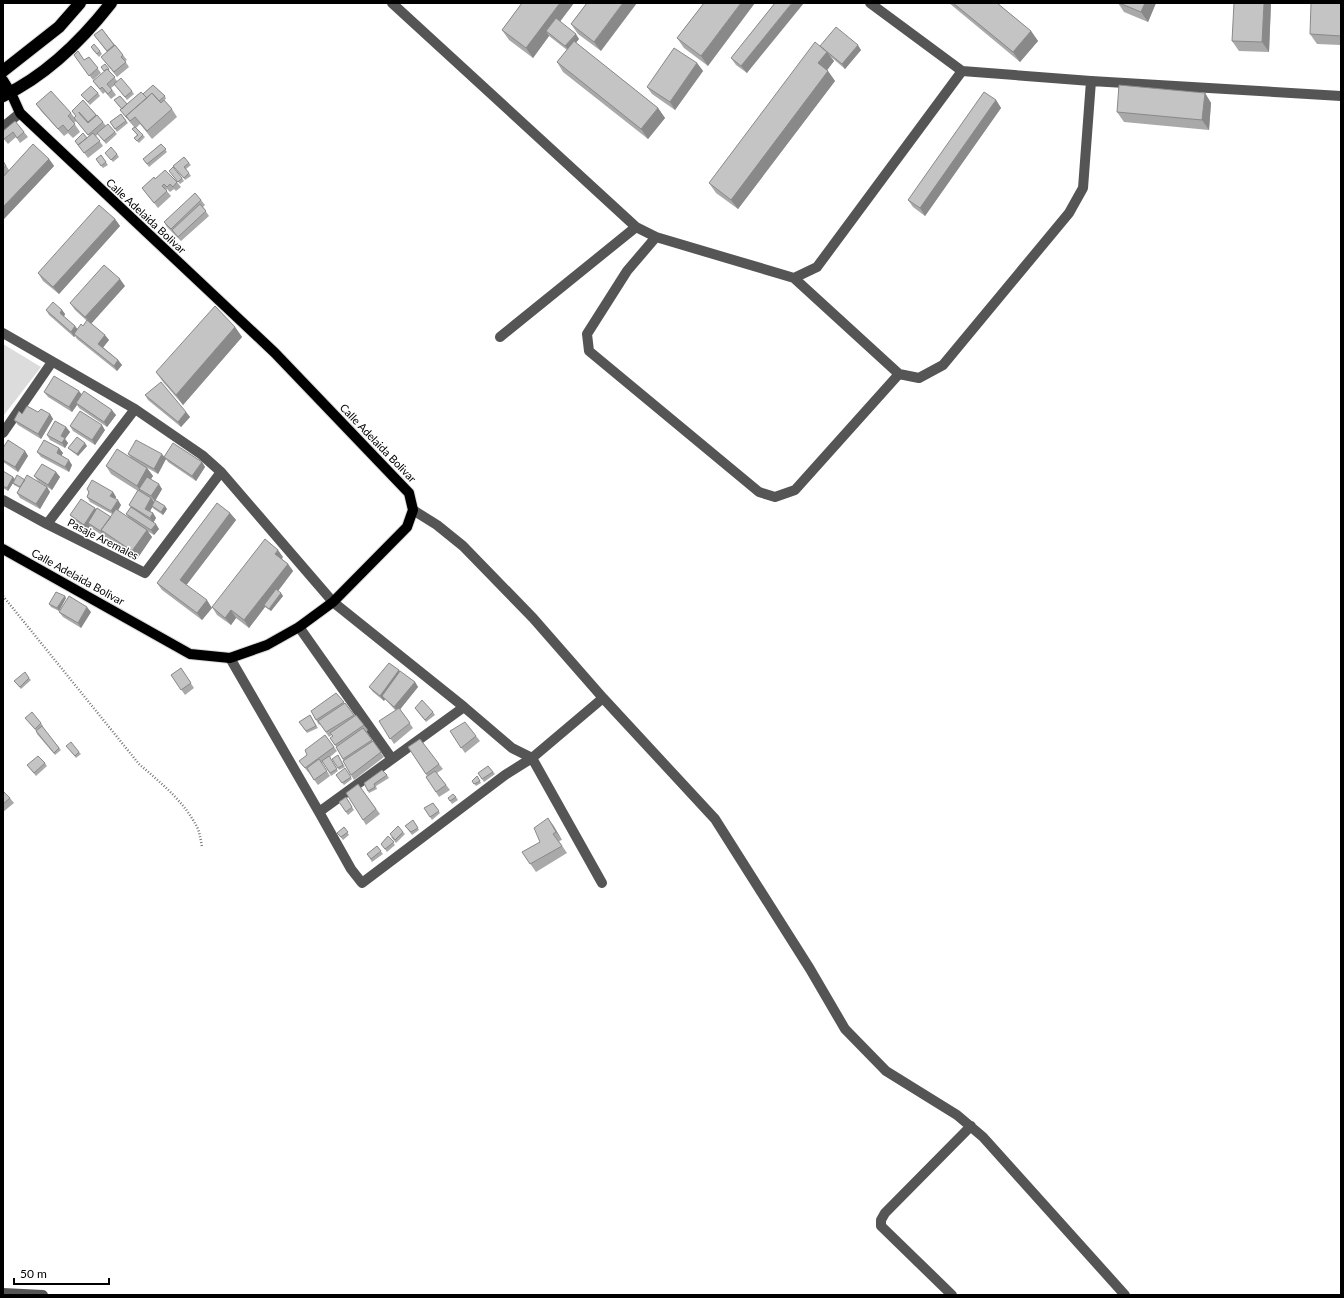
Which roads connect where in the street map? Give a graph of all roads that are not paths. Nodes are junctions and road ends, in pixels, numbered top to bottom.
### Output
1 (80, 3) edge
2 (111, 3) edge
3 (392, 3) edge
4 (870, 3) edge
5 (3, 70) edge
6 (962, 71) junction
7 (3, 80) edge
8 (1091, 81) junction
9 (7, 95) edge
10 (1341, 96) edge
11 (20, 113) junction
12 (3, 127) edge
13 (636, 227) junction
14 (656, 238) junction
15 (794, 278) junction
16 (3, 333) edge
17 (500, 337) dead end
18 (52, 362) junction
19 (899, 374) junction
20 (135, 409) junction
21 (3, 433) edge
22 (221, 472) junction
23 (3, 500) edge
24 (413, 510) junction
25 (47, 524) junction
26 (3, 549) edge
27 (333, 602) junction
28 (299, 627) junction
29 (230, 658) junction
30 (603, 698) junction
31 (464, 706) junction
32 (532, 758) junction
33 (392, 759) junction
34 (319, 812) junction
35 (602, 883) dead end
36 (971, 1126) junction
37 (3, 1293) edge
38 (43, 1295) edge
39 (952, 1295) edge
40 (1125, 1295) edge

1 - 5 highway
2 - 9 highway
3 - 13 street
4 - 6 street
6 - 8 street
6 - 15 street
7 - 9 main road, Calle Adelaida Bolivar
8 - 10 street
8 - 19 street
9 - 11 main road, Calle Adelaida Bolivar
11 - 12 street
11 - 24 main road, Calle Adelaida Bolivar
13 - 14 street
13 - 17 street
14 - 15 street
14 - 19 street
15 - 19 street
16 - 18 street
18 - 20 street
18 - 21 street
20 - 22 street
20 - 25 street
22 - 25 street, Pasaje Aremales
22 - 27 street
23 - 25 street, Pasaje Aremales
24 - 27 main road, Calle Adelaida Bolivar
24 - 30 street
26 - 29 main road, Calle Adelaida Bolivar
27 - 28 main road, Calle Adelaida Bolivar
27 - 31 street
28 - 29 main road, Calle Adelaida Bolivar
28 - 33 street
29 - 34 street
30 - 32 street
30 - 36 street
31 - 32 street
31 - 33 street
32 - 34 street
32 - 35 street
33 - 34 street
36 - 39 street
36 - 40 street
37 - 38 street

